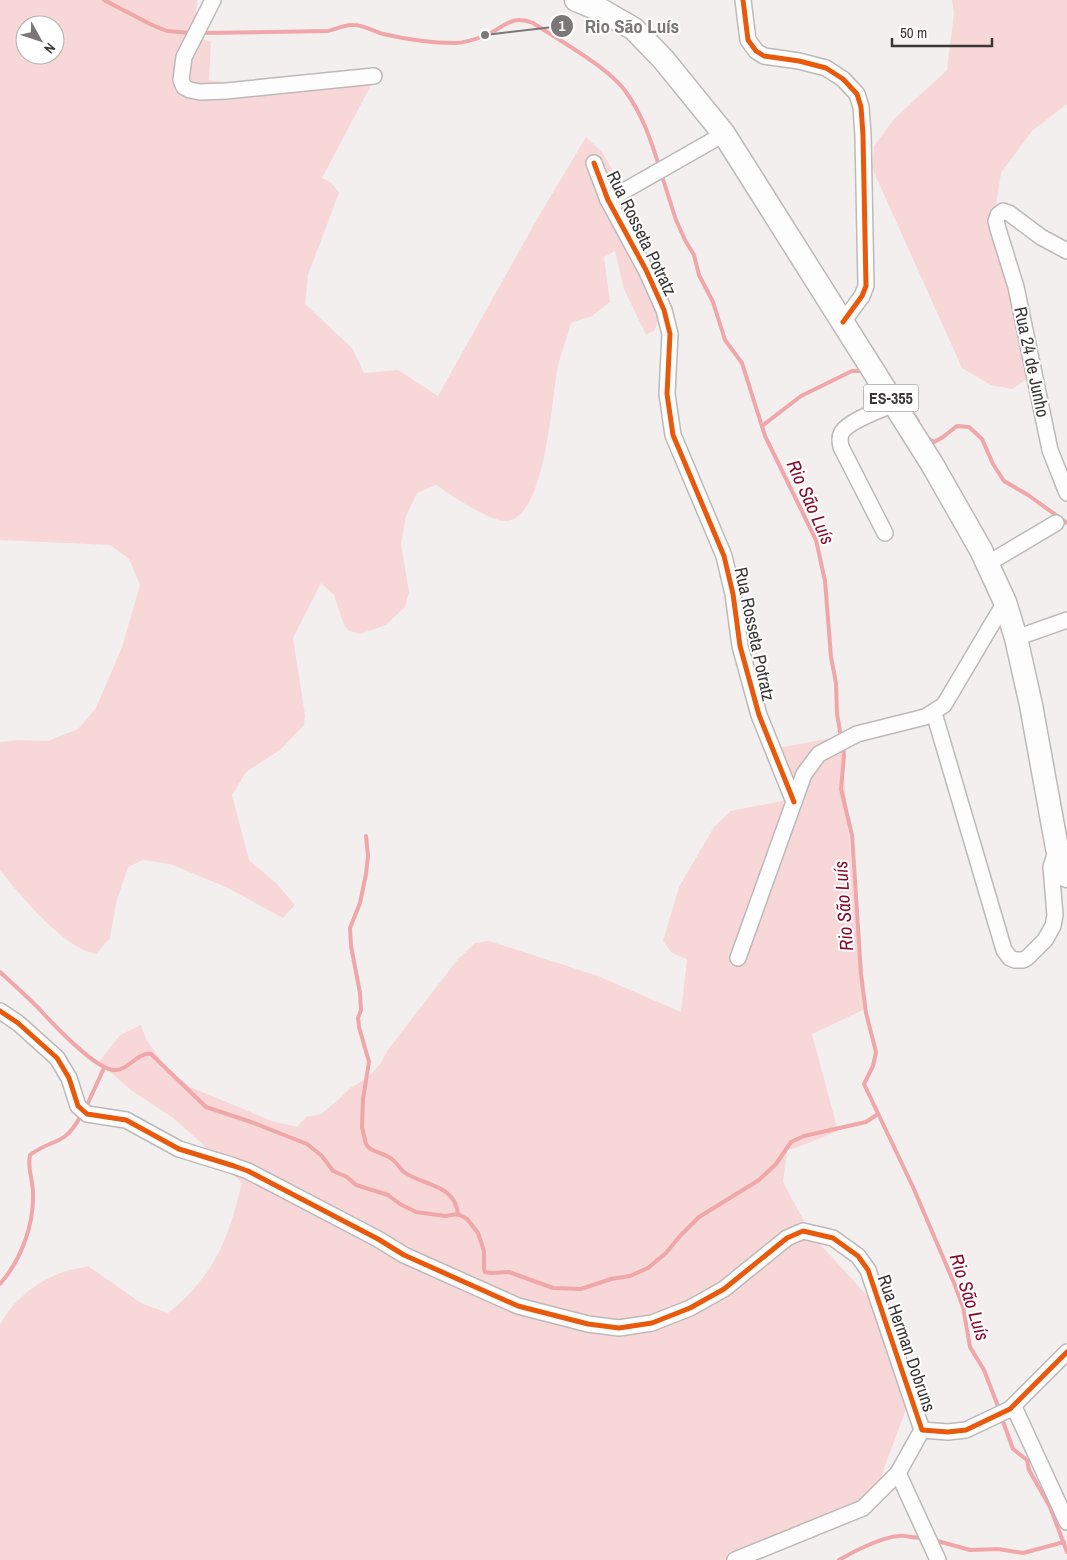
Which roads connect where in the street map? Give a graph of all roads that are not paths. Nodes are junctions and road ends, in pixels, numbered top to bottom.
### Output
1 (213, 0) edge
2 (576, 0) edge
3 (744, 0) edge
4 (374, 76) dead end
5 (724, 134) junction
6 (594, 163) dead end
7 (608, 200) junction
8 (1067, 251) edge
9 (843, 322) junction
10 (894, 404) junction
11 (1067, 494) edge
12 (1056, 524) dead end
13 (885, 533) dead end
14 (987, 564) junction
15 (1005, 602) junction
16 (1067, 620) edge
17 (1016, 638) junction
18 (934, 713) junction
19 (794, 802) junction
20 (1057, 848) junction
21 (1067, 876) edge
22 (738, 958) dead end
23 (0, 1011) edge
24 (1067, 1352) edge
25 (1007, 1410) junction
26 (922, 1430) junction
27 (898, 1473) junction
28 (1067, 1522) edge
29 (735, 1560) edge
30 (938, 1560) edge

1 - 4 street
2 - 5 main road, ES-355
3 - 9 street
5 - 7 street
5 - 9 main road, ES-355
6 - 7 street, Rua Rosseta Potratz
7 - 19 street, Rua Rosseta Potratz
8 - 11 street, Rua 24 de Junho
9 - 10 main road, ES-355
10 - 13 street
10 - 14 main road, ES-355
12 - 14 street
14 - 15 main road, ES-355
15 - 17 main road, ES-355
15 - 18 street
16 - 17 street
17 - 20 main road, ES-355
18 - 19 street
18 - 20 street
19 - 22 street
20 - 21 main road, ES-355
23 - 26 street, Rua Herman Dobruns
24 - 25 street, Rua Herman Dobruns
25 - 26 street, Rua Herman Dobruns
25 - 28 street
26 - 27 street
27 - 29 street
27 - 30 street

